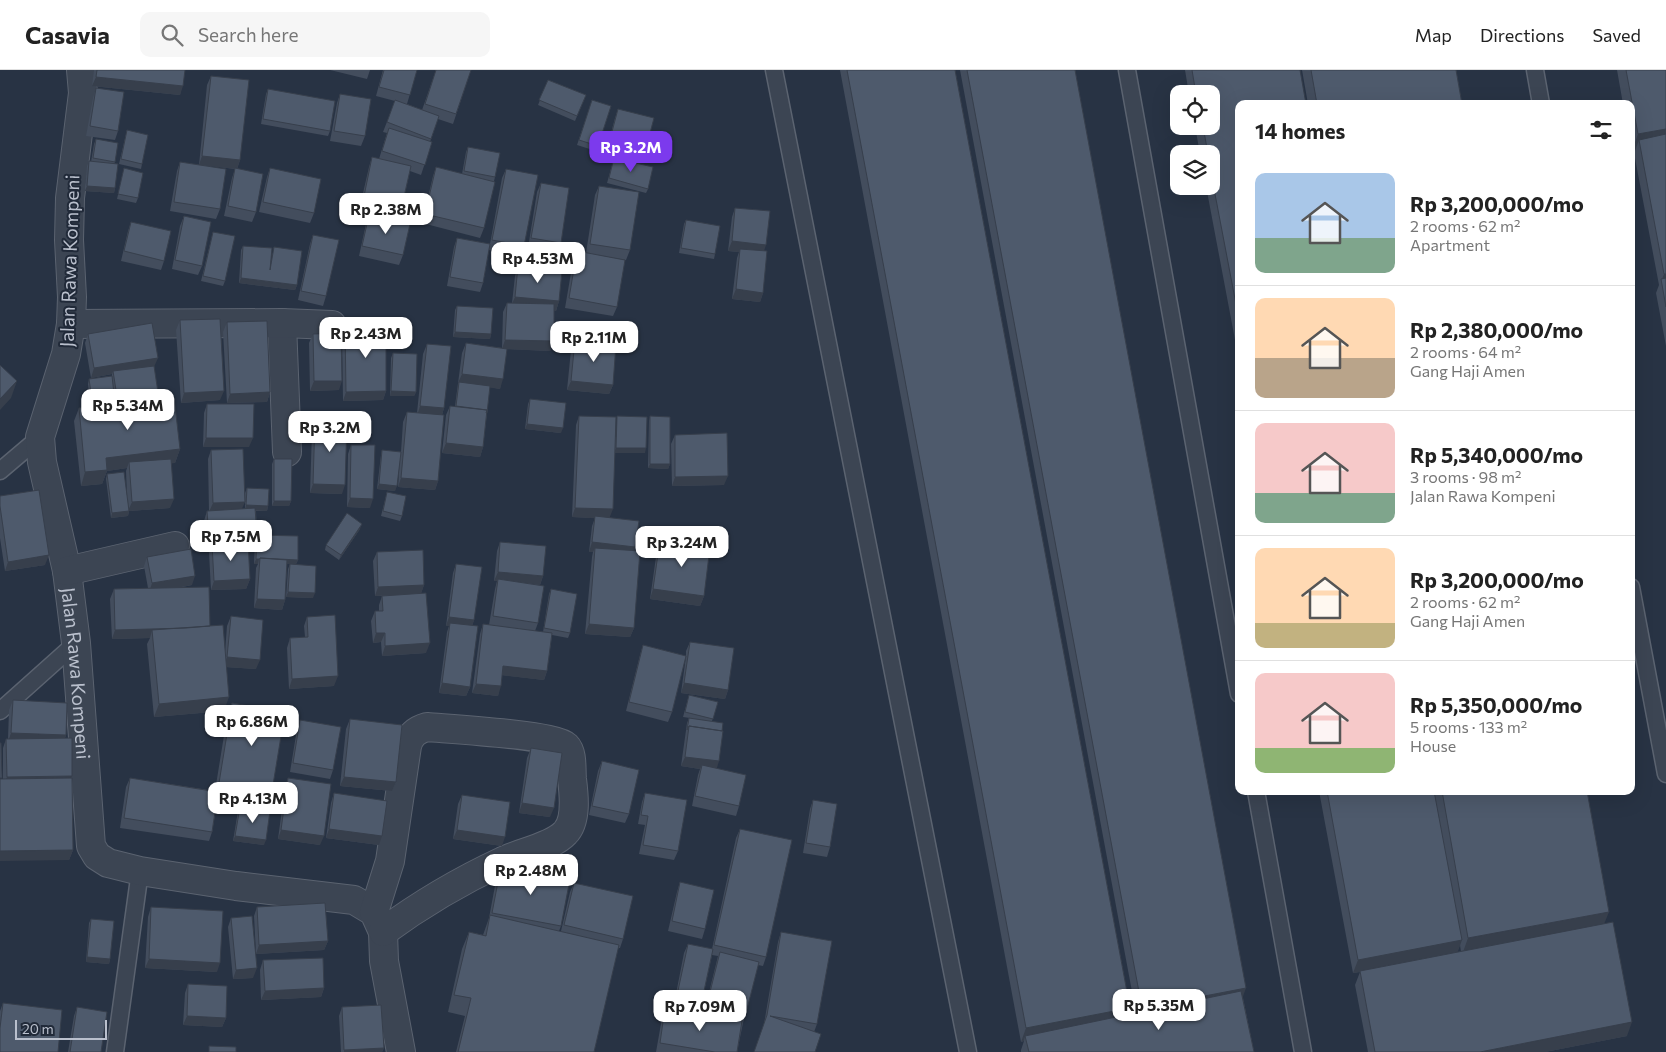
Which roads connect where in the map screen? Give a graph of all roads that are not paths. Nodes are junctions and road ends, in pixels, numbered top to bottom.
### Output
1 (82, 70) edge
2 (774, 70) edge
3 (1128, 70) edge
4 (1535, 70) edge
5 (1540, 100) edge
6 (71, 324) junction
7 (282, 324) junction
8 (332, 325) dead end
9 (40, 437) junction
10 (287, 452) dead end
11 (0, 471) edge
12 (175, 546) dead end
13 (67, 571) junction
14 (1635, 608) edge
15 (76, 643) junction
16 (1235, 672) edge
17 (0, 711) edge
18 (1666, 774) edge
19 (1257, 795) edge
20 (140, 871) junction
21 (378, 922) junction
22 (115, 1052) edge
23 (401, 1052) edge
24 (968, 1052) edge
25 (1303, 1052) edge

1 - 6 street, Jalan Rawa Kompeni
2 - 24 lane
3 - 16 lane
4 - 5 lane
6 - 7 street
6 - 9 street, Jalan Rawa Kompeni
7 - 8 street
7 - 10 street
9 - 11 lane
9 - 13 street, Jalan Rawa Kompeni
12 - 13 street
13 - 15 street, Jalan Rawa Kompeni
14 - 18 lane
15 - 17 lane
15 - 20 street, Jalan Rawa Kompeni
19 - 25 lane
20 - 21 street, Jalan Rawa Kompeni
20 - 22 lane
21 - 21 street
21 - 23 street

